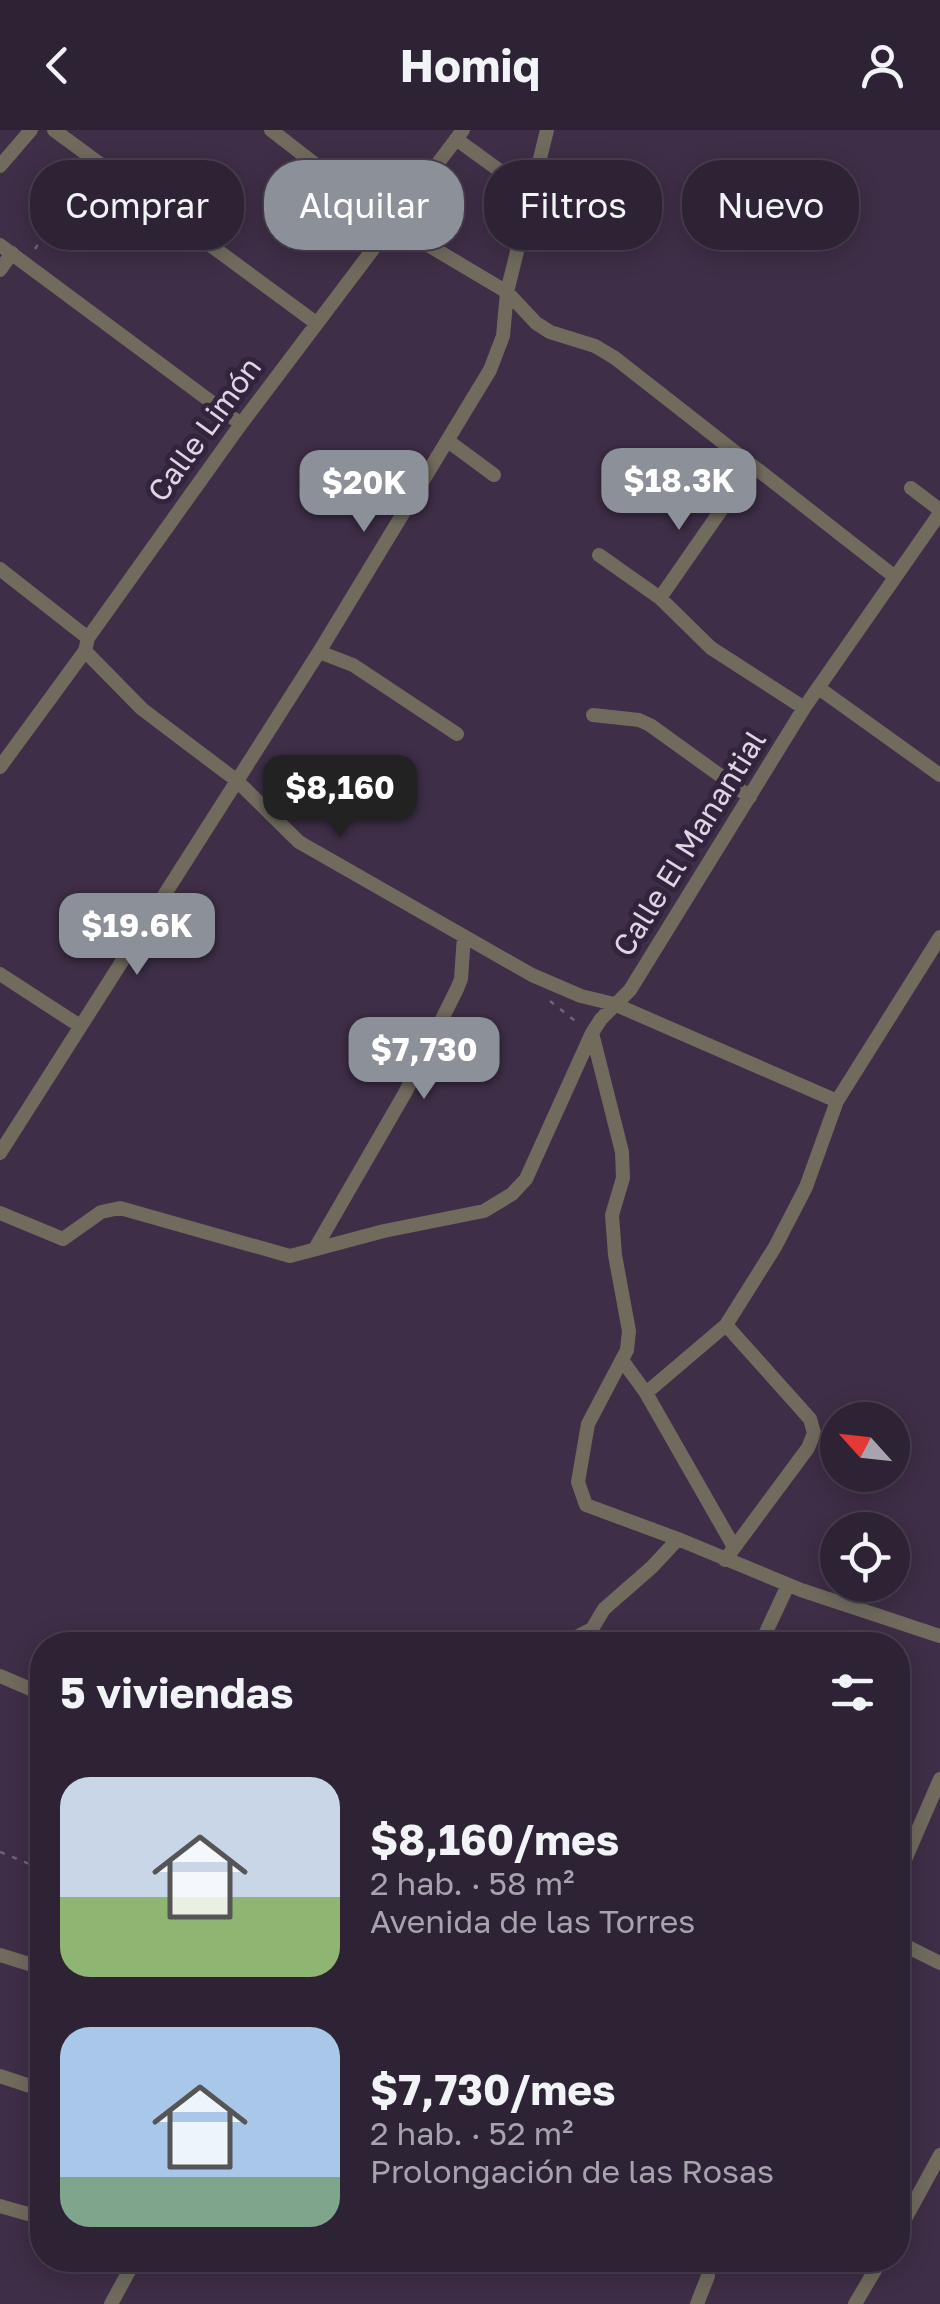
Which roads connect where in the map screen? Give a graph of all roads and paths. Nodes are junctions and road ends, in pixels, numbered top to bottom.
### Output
1 (31, 130) edge
2 (54, 130) edge
3 (271, 130) edge
4 (548, 130) edge
5 (460, 134) edge
6 (94, 158) junction
7 (310, 160) edge
8 (440, 160) edge
9 (491, 160) edge
10 (540, 160) edge
11 (0, 166) edge
12 (6, 249) edge
13 (370, 250) edge
14 (437, 250) edge
15 (518, 250) edge
16 (26, 263) junction
17 (0, 270) edge
18 (507, 292) junction
19 (316, 323) junction
20 (241, 424) junction
21 (448, 440) junction
22 (752, 467) junction
23 (494, 475) dead end
24 (911, 488) dead end
25 (940, 511) edge
26 (599, 555) dead end
27 (0, 569) edge
28 (895, 577) junction
29 (660, 598) junction
30 (87, 644) junction
31 (319, 652) junction
32 (820, 689) junction
33 (804, 708) junction
34 (593, 715) dead end
35 (457, 734) dead end
36 (940, 758) edge
37 (921, 762) junction
38 (0, 767) edge
39 (940, 775) edge
40 (236, 780) junction
41 (750, 797) junction
42 (464, 936) junction
43 (940, 937) edge
44 (0, 974) edge
45 (532, 975) junction
46 (614, 1004) junction
47 (80, 1026) junction
48 (592, 1033) junction
49 (837, 1101) junction
50 (0, 1152) edge
51 (0, 1213) edge
52 (316, 1247) junction
53 (726, 1325) junction
54 (622, 1360) junction
55 (646, 1393) junction
56 (678, 1539) junction
57 (729, 1554) junction
58 (788, 1585) junction
59 (586, 1632) edge
60 (766, 1632) edge
61 (940, 1636) edge
62 (0, 1676) edge
63 (30, 1689) edge
64 (940, 1778) edge
65 (910, 1848) edge
66 (0, 1852) edge
67 (30, 1864) edge
68 (910, 1948) edge
69 (0, 1956) edge
70 (940, 1963) edge
71 (30, 1965) edge
72 (0, 2076) edge
73 (30, 2086) edge
74 (940, 2155) edge
75 (0, 2206) edge
76 (910, 2210) edge
77 (30, 2215) edge
78 (128, 2272) edge
79 (874, 2272) edge
80 (708, 2276) dead end
81 (110, 2304) edge
82 (697, 2304) edge
83 (855, 2304) edge

1 - 11 street
2 - 6 street
3 - 7 street
4 - 10 street
5 - 8 street, Calle Limón
5 - 9 street
6 - 16 path
6 - 19 street
12 - 16 street
12 - 17 street
13 - 19 street, Calle Limón
14 - 18 street
15 - 18 street
16 - 20 street
18 - 21 street
18 - 22 street
19 - 20 street, Calle Limón
20 - 30 street, Calle Limón
21 - 23 street
21 - 31 street
22 - 28 street
22 - 29 street
24 - 25 street
25 - 28 street, Calle El Manantial
26 - 29 street
27 - 30 street
28 - 32 street, Calle El Manantial
29 - 33 street
30 - 38 street, Calle Limón
30 - 40 street
31 - 35 street
31 - 40 street
32 - 33 street, Calle El Manantial
32 - 37 street
33 - 41 street, Calle El Manantial
34 - 41 street
36 - 37 street
37 - 39 street
40 - 42 street
40 - 47 street
41 - 46 street, Calle El Manantial
42 - 45 street
42 - 52 street
43 - 49 street
44 - 47 street
45 - 46 street
45 - 48 path
46 - 48 street, Calle El Manantial
46 - 49 street
47 - 50 street
48 - 52 street, Calle El Manantial
48 - 54 street
49 - 53 street
51 - 52 street
53 - 55 street
53 - 57 street
54 - 55 street
54 - 56 street
55 - 57 street
56 - 57 street
56 - 59 street
57 - 58 street
58 - 60 street
58 - 61 street
62 - 63 street
64 - 65 street
66 - 67 path
68 - 70 street
69 - 71 street
72 - 73 street
74 - 76 street
75 - 77 street
78 - 81 street
79 - 83 street
80 - 82 street

